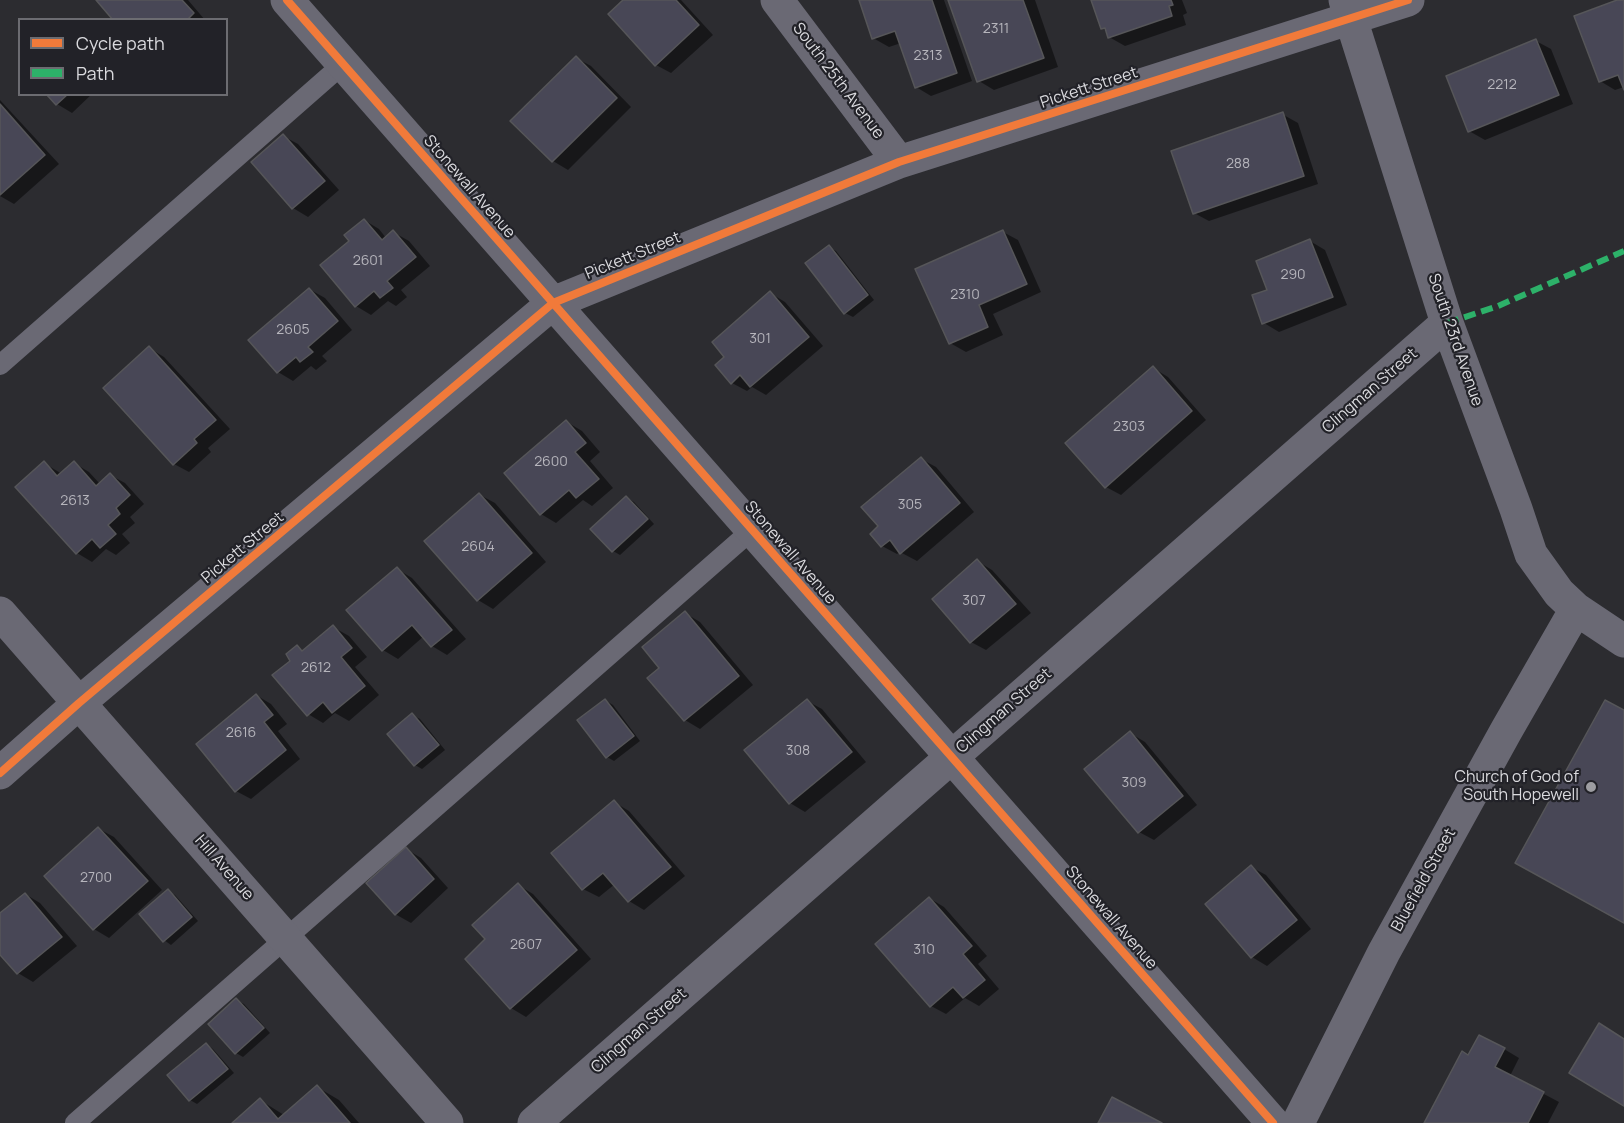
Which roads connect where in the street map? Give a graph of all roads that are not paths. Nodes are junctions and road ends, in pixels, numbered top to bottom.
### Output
1 (287, 0) edge
2 (777, 0) edge
3 (1408, 0) edge
4 (1348, 9) edge
5 (343, 64) junction
6 (899, 162) junction
7 (553, 303) junction
8 (1447, 323) junction
9 (0, 365) edge
10 (752, 530) junction
11 (1576, 609) junction
12 (0, 613) edge
13 (1624, 641) edge
14 (80, 704) junction
15 (952, 757) junction
16 (0, 773) edge
17 (286, 939) junction
18 (75, 1123) edge
19 (447, 1123) edge
20 (534, 1123) edge
21 (1273, 1123) edge
22 (1298, 1123) edge

1 - 5 street, Stonewall Avenue
2 - 6 street, South 25th Avenue
3 - 4 street, Pickett Street
4 - 6 street, Pickett Street
4 - 8 street, South 23rd Avenue
5 - 7 street, Stonewall Avenue
5 - 9 lane
6 - 7 street, Pickett Street
7 - 10 street, Stonewall Avenue
7 - 14 street, Pickett Street
8 - 11 street, South 23rd Avenue
8 - 15 street, Clingman Street
10 - 15 street, Stonewall Avenue
10 - 17 lane
11 - 13 street, South 23rd Avenue
11 - 22 street, Bluefield Street
12 - 14 street, Hill Avenue
14 - 16 street, Pickett Street
14 - 17 street, Hill Avenue
15 - 20 street, Clingman Street
15 - 21 street, Stonewall Avenue
17 - 18 lane
17 - 19 street, Hill Avenue

